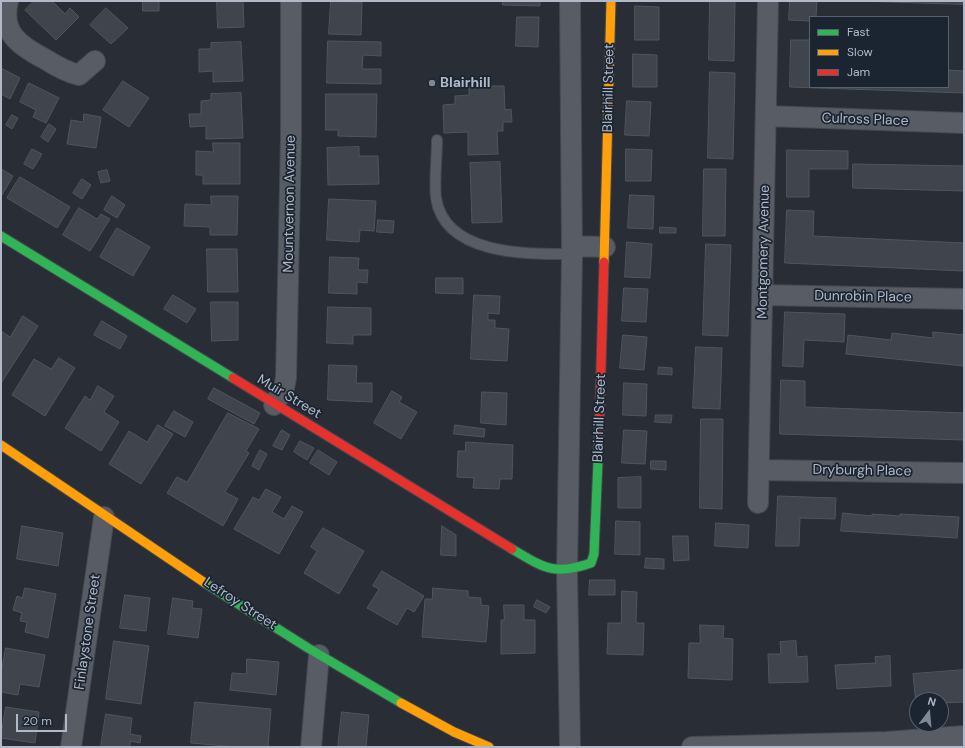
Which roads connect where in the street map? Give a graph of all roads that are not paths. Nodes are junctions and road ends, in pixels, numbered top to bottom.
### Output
1 (8, 1) edge
2 (292, 1) edge
3 (570, 1) edge
4 (611, 1) edge
5 (768, 1) edge
6 (95, 61) dead end
7 (767, 116) junction
8 (964, 124) edge
9 (437, 140) dead end
10 (1, 236) edge
11 (605, 247) junction
12 (572, 250) junction
13 (763, 295) junction
14 (964, 299) edge
15 (274, 405) junction
16 (1, 445) edge
17 (759, 470) junction
18 (964, 473) edge
19 (758, 503) dead end
20 (104, 517) junction
21 (567, 572) junction
22 (319, 655) junction
23 (964, 736) edge
24 (887, 744) edge
25 (754, 746) edge
26 (72, 747) edge
27 (311, 747) edge
28 (489, 747) edge
29 (570, 747) edge
30 (692, 747) edge

1 - 6 street
2 - 15 street, Mountvernon Avenue
3 - 12 street
4 - 11 street, Blairhill Street
5 - 7 street, Montgomery Avenue
7 - 8 street, Culross Place
7 - 13 street, Montgomery Avenue
9 - 12 lane
10 - 15 street, Muir Street
11 - 12 street
11 - 21 street, Blairhill Street
12 - 21 street
13 - 14 street, Dunrobin Place
13 - 17 street, Montgomery Avenue
15 - 21 street, Muir Street
16 - 20 street, Lefroy Street
17 - 18 street, Dryburgh Place
17 - 19 street, Montgomery Avenue
20 - 22 street, Lefroy Street
20 - 26 street, Finlaystone Street
21 - 29 street
22 - 27 street
22 - 28 street, Lefroy Street
23 - 24 street
24 - 25 street
25 - 30 street

